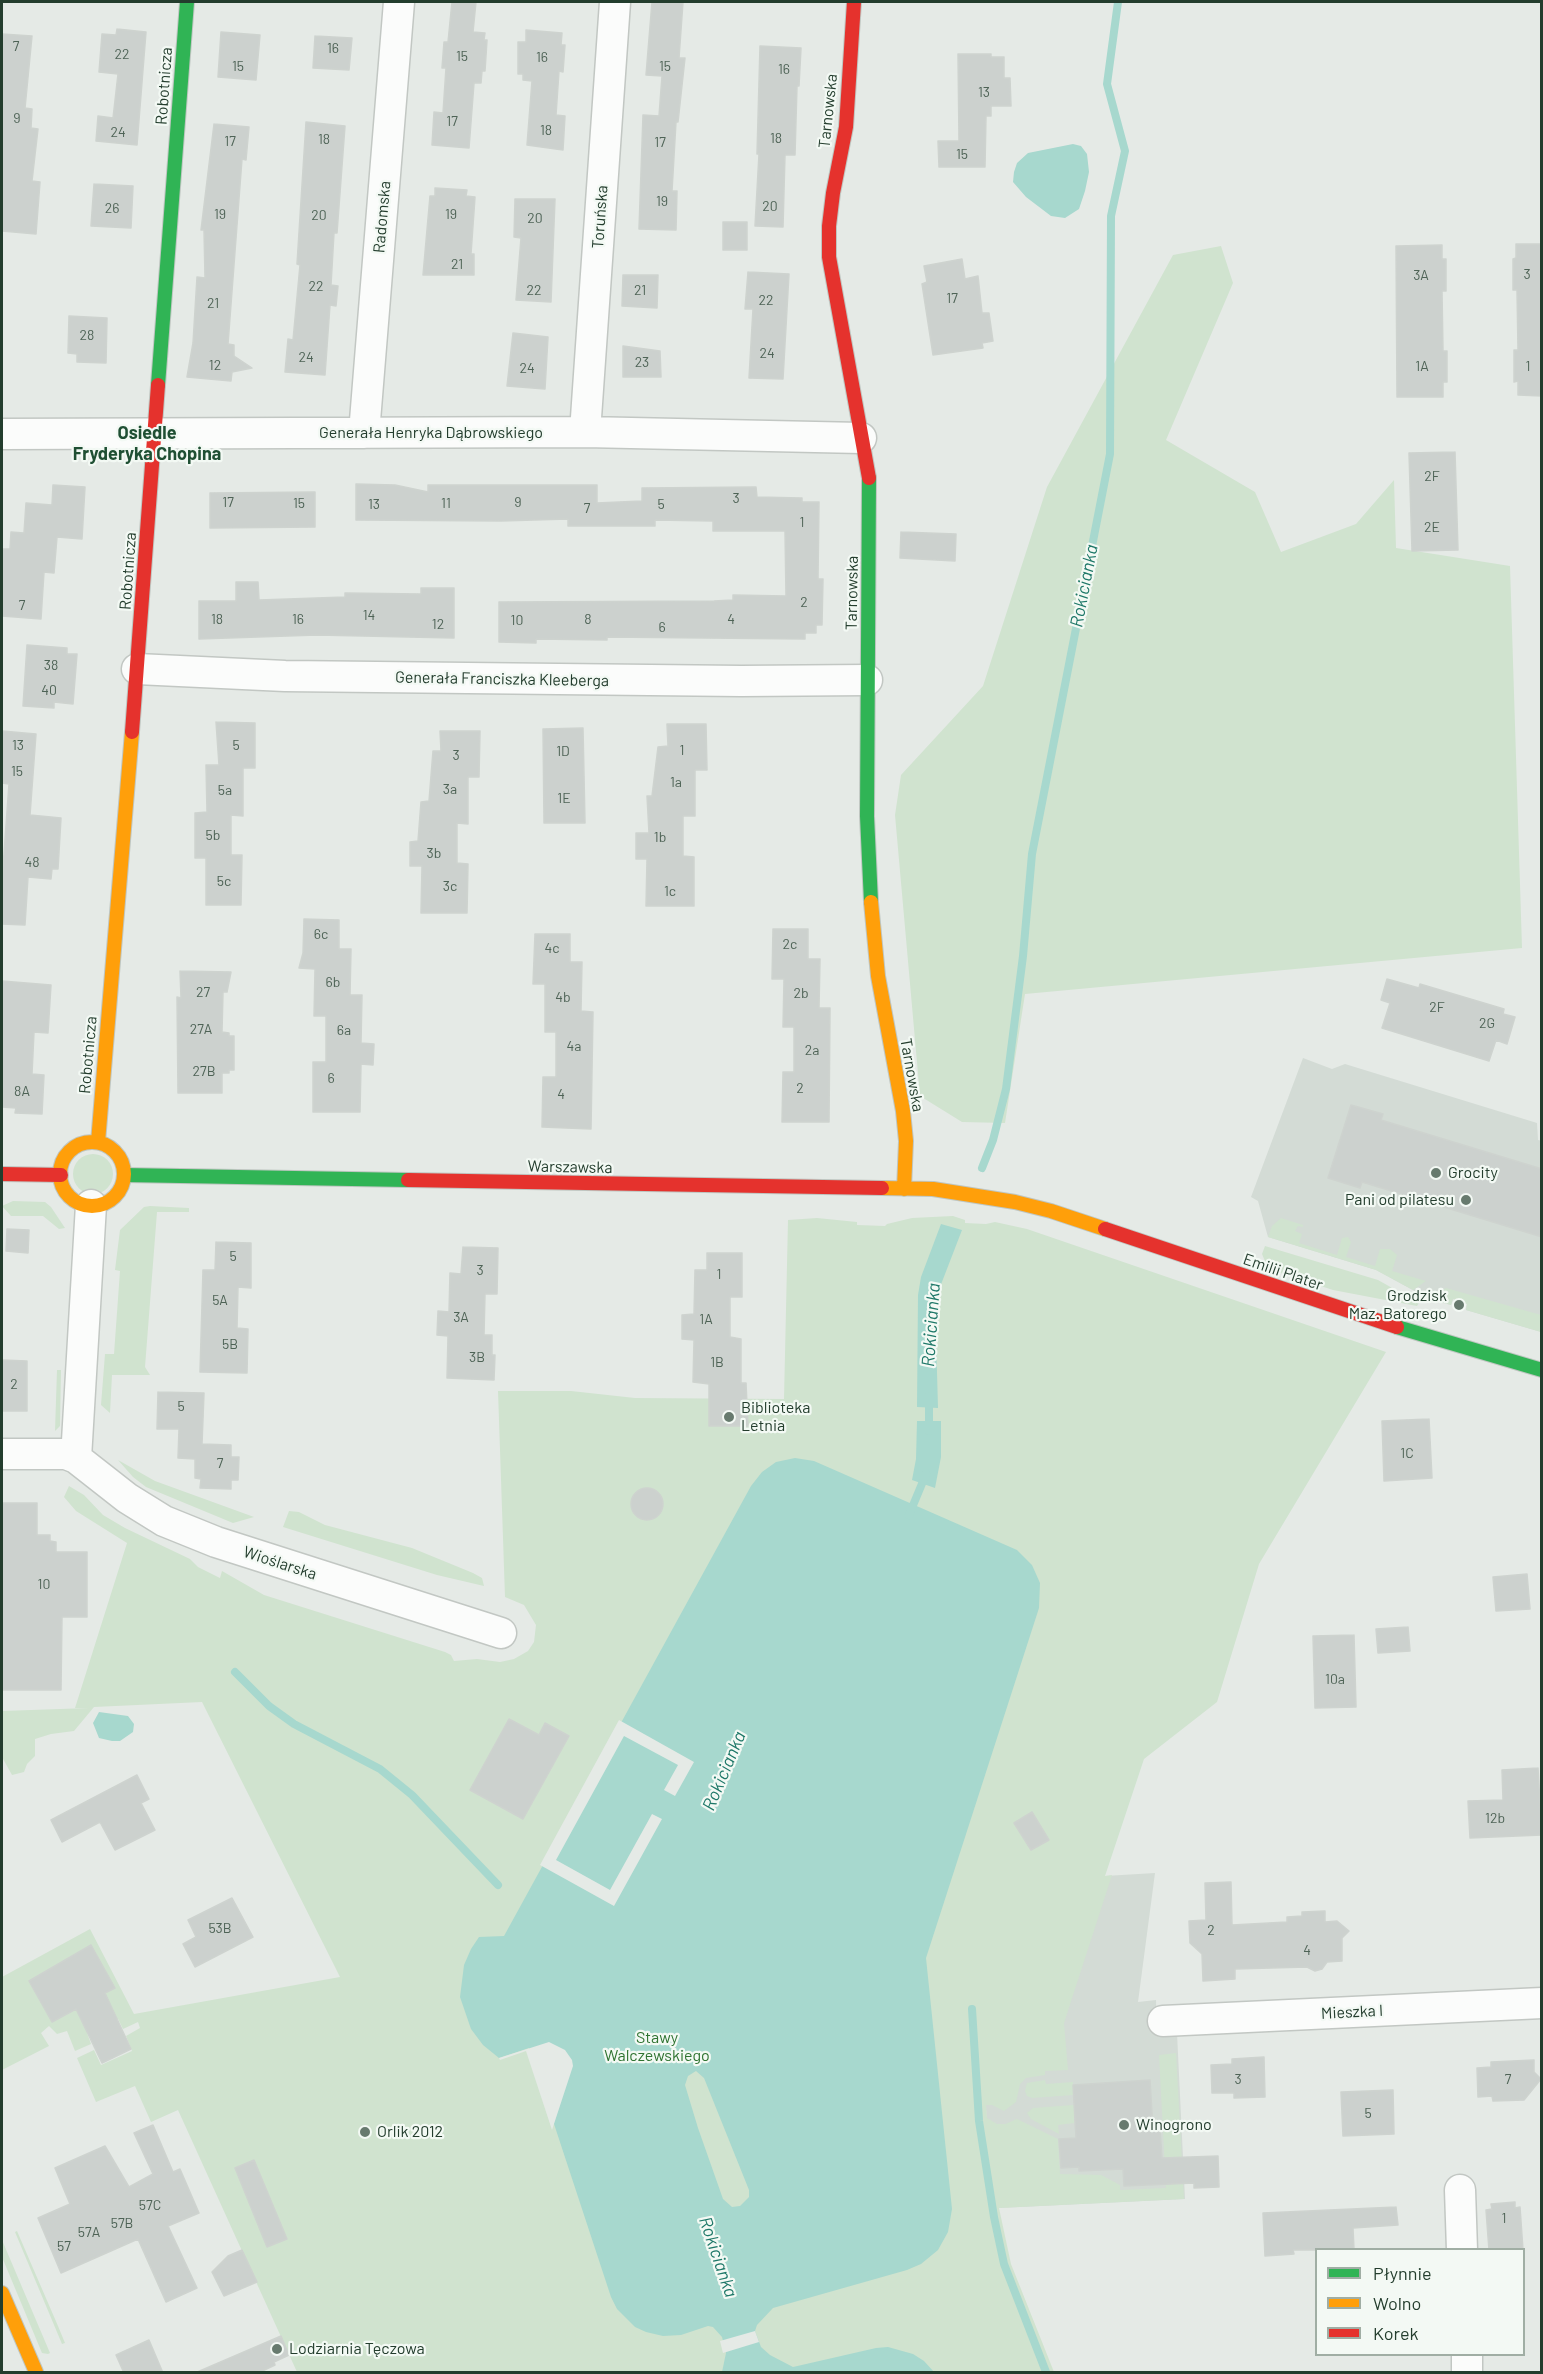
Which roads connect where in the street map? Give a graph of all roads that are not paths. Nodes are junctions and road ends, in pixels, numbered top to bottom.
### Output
1 (187, 2) edge
2 (399, 2) edge
3 (615, 2) edge
4 (854, 2) edge
5 (585, 432) junction
6 (364, 433) junction
7 (2, 434) edge
8 (154, 434) junction
9 (861, 438) junction
10 (138, 669) junction
11 (867, 680) junction
12 (98, 1142) junction
13 (2, 1174) edge
14 (61, 1175) junction
15 (124, 1175) junction
16 (904, 1189) junction
17 (1015, 1202) joint
18 (91, 1205) junction
19 (1542, 1370) edge
20 (2, 1454) edge
21 (76, 1458) junction
22 (501, 1633) dead end
23 (1542, 2003) edge
24 (1164, 2020) dead end
25 (1460, 2190) dead end
26 (1462, 2248) edge
27 (2, 2293) edge
28 (1467, 2356) edge
29 (36, 2373) edge
30 (1467, 2373) edge

1 - 8 street, Robotnicza
2 - 6 street, Radomska
3 - 5 street, Toruńska
4 - 9 street, Tarnowska
5 - 6 street, Generała Henryka Dąbrowskiego
5 - 9 street, Generała Henryka Dąbrowskiego
6 - 8 street, Generała Henryka Dąbrowskiego
7 - 8 street, Generała Henryka Dąbrowskiego
8 - 10 street, Robotnicza
9 - 11 street, Tarnowska
10 - 11 street, Generała Franciszka Kleeberga
10 - 12 street, Robotnicza
11 - 16 street, Tarnowska
12 - 14 street
12 - 15 street
13 - 14 street
14 - 18 street
15 - 16 street, Warszawska
15 - 18 street
16 - 17 street, Warszawska
17 - 19 street, Emilii Plater
18 - 21 street
20 - 21 street
21 - 22 street, Wioślarska
23 - 24 street, Mieszka I
25 - 26 street
27 - 29 street
28 - 30 street

